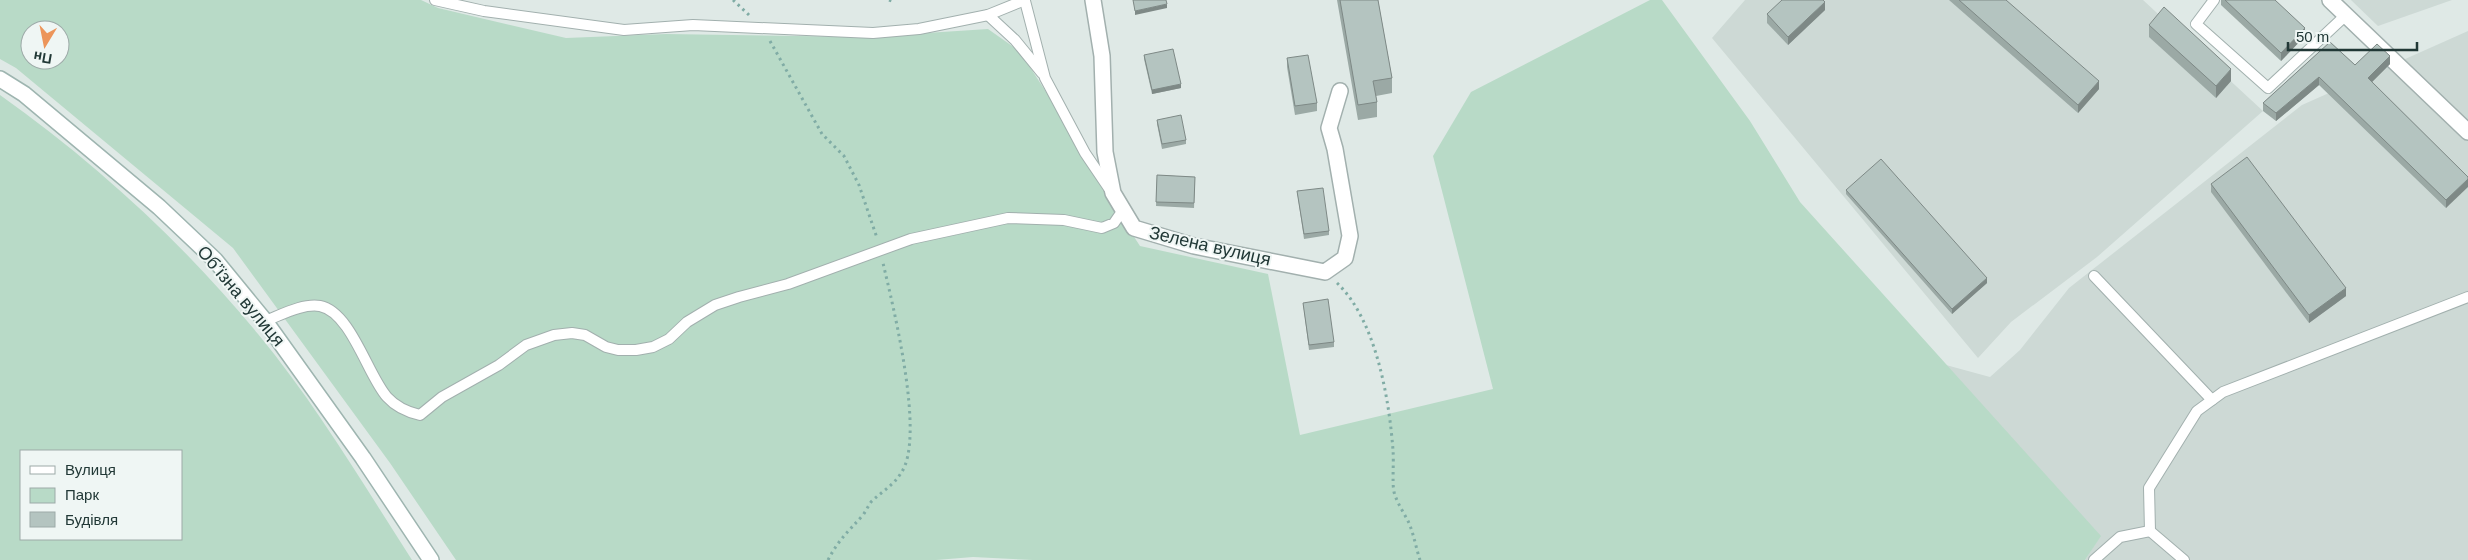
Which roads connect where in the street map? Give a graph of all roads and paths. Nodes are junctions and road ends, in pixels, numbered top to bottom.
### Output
1 (435, 0) edge
2 (889, 0) edge
3 (1092, 0) edge
4 (2214, 0) edge
5 (2330, 0) edge
6 (1025, 1) edge
7 (895, 2) dead end
8 (2346, 15) junction
9 (988, 16) junction
10 (762, 26) junction
11 (1045, 78) junction
12 (0, 79) edge
13 (1340, 90) dead end
14 (2468, 132) edge
15 (1113, 193) junction
16 (1123, 210) junction
17 (880, 251) junction
18 (1325, 272) junction
19 (2094, 276) dead end
20 (2468, 297) edge
21 (265, 321) junction
22 (2212, 400) junction
23 (2150, 531) junction
24 (2180, 559) edge
25 (431, 560) edge
26 (828, 560) edge
27 (1420, 560) edge
28 (2094, 560) edge

1 - 10 lane
2 - 7 path
3 - 15 street, Зелена вулиця
4 - 8 lane
5 - 8 street
6 - 9 lane
6 - 11 lane
8 - 14 street
9 - 10 lane
9 - 11 lane
10 - 17 path
11 - 15 lane
12 - 21 street, Об’їзна вулиця
13 - 18 street
15 - 16 street, Зелена вулиця
16 - 17 lane
16 - 18 street, Зелена вулиця
17 - 21 lane
17 - 26 path
18 - 27 path
19 - 22 lane
20 - 22 lane
21 - 25 street, Об’їзна вулиця
22 - 23 lane
23 - 24 lane
23 - 28 lane

